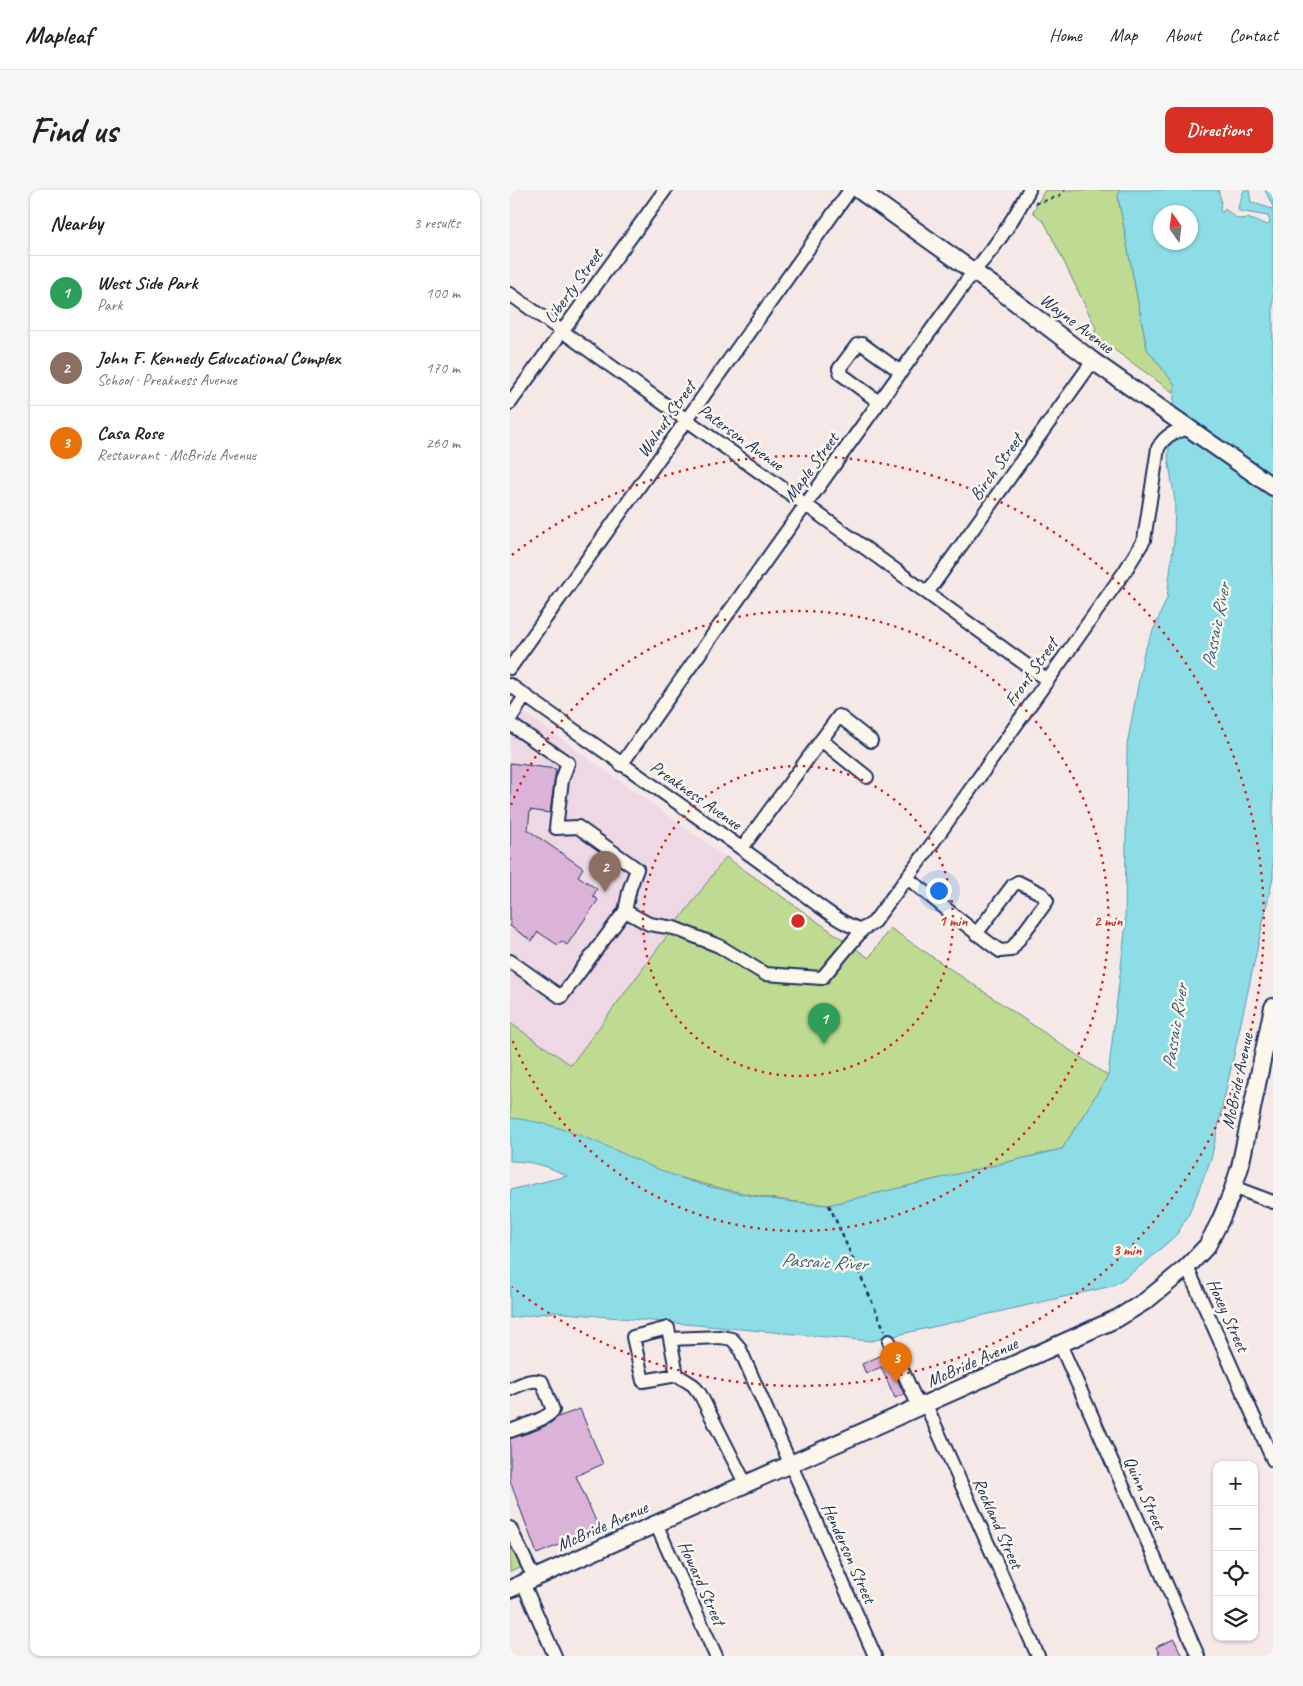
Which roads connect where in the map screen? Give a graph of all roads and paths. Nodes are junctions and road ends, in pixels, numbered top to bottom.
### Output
1 (665, 190) edge
2 (850, 190) edge
3 (859, 190) edge
4 (1065, 190) edge
5 (1026, 195) edge
6 (973, 272) junction
7 (510, 294) edge
8 (562, 331) junction
9 (1093, 361) junction
10 (900, 372) junction
11 (879, 402) junction
12 (510, 403) edge
13 (686, 420) junction
14 (1192, 429) junction
15 (1273, 487) edge
16 (806, 505) junction
17 (927, 593) junction
18 (510, 668) edge
19 (1047, 680) junction
20 (510, 685) edge
21 (525, 696) junction
22 (510, 719) edge
23 (510, 724) edge
24 (821, 740) junction
25 (871, 741) dead end
26 (621, 765) junction
27 (867, 777) dead end
28 (742, 848) junction
29 (907, 878) junction
30 (625, 911) junction
31 (863, 929) junction
32 (976, 934) junction
33 (510, 961) edge
34 (1273, 1007) edge
35 (1233, 1187) junction
36 (1273, 1202) edge
37 (828, 1205) dead end
38 (1187, 1267) junction
39 (670, 1338) junction
40 (889, 1341) joint
41 (1060, 1344) junction
42 (677, 1375) junction
43 (510, 1389) edge
44 (922, 1406) junction
45 (510, 1431) edge
46 (1273, 1460) edge
47 (791, 1464) junction
48 (746, 1484) junction
49 (656, 1524) junction
50 (510, 1528) edge
51 (522, 1583) edge
52 (555, 1656) edge
53 (716, 1656) edge
54 (875, 1656) edge
55 (1038, 1656) edge
56 (1198, 1656) edge

1 - 8 street, Liberty Street
2 - 13 street, Walnut Street
3 - 6 main road, Wayne Avenue
4 - 5 path
5 - 6 street, Maple Street
6 - 9 main road, Wayne Avenue
6 - 10 street, Maple Street
7 - 8 street, Paterson Avenue
8 - 12 street, Liberty Street
8 - 13 street, Paterson Avenue
9 - 14 main road, Wayne Avenue
9 - 17 street, Birch Street
10 - 11 street, Maple Street
10 - 11 street
11 - 16 street, Maple Street
13 - 16 street, Paterson Avenue
13 - 18 street, Walnut Street
14 - 15 main road, Wayne Avenue
14 - 19 street, Front Street
16 - 17 street, Paterson Avenue
16 - 26 street, Maple Street
17 - 19 street, Paterson Avenue
19 - 29 street, Front Street
20 - 21 street, Preakness Avenue
21 - 22 street
21 - 26 street, Preakness Avenue
23 - 30 street
24 - 25 street
24 - 27 street
24 - 28 street
26 - 28 street, Preakness Avenue
28 - 31 street, Preakness Avenue
29 - 31 street, Front Street
29 - 32 street
30 - 31 street, Front Street
30 - 33 street
32 - 32 street
34 - 35 main road, McBride Avenue
35 - 36 street
35 - 38 main road, McBride Avenue
37 - 40 path
38 - 41 main road, McBride Avenue
38 - 46 street, Hoxey Street
39 - 42 street
39 - 42 street
39 - 47 street, Henderson Street
40 - 44 street, Rockland Street
41 - 44 main road, McBride Avenue
41 - 56 street, Quinn Street
42 - 48 street
43 - 45 street
44 - 47 main road, McBride Avenue
44 - 55 street, Rockland Street
47 - 48 main road, McBride Avenue
47 - 54 street, Henderson Street
48 - 49 main road, McBride Avenue
49 - 51 main road, McBride Avenue
49 - 53 street, Howard Street
50 - 51 street
51 - 52 street

